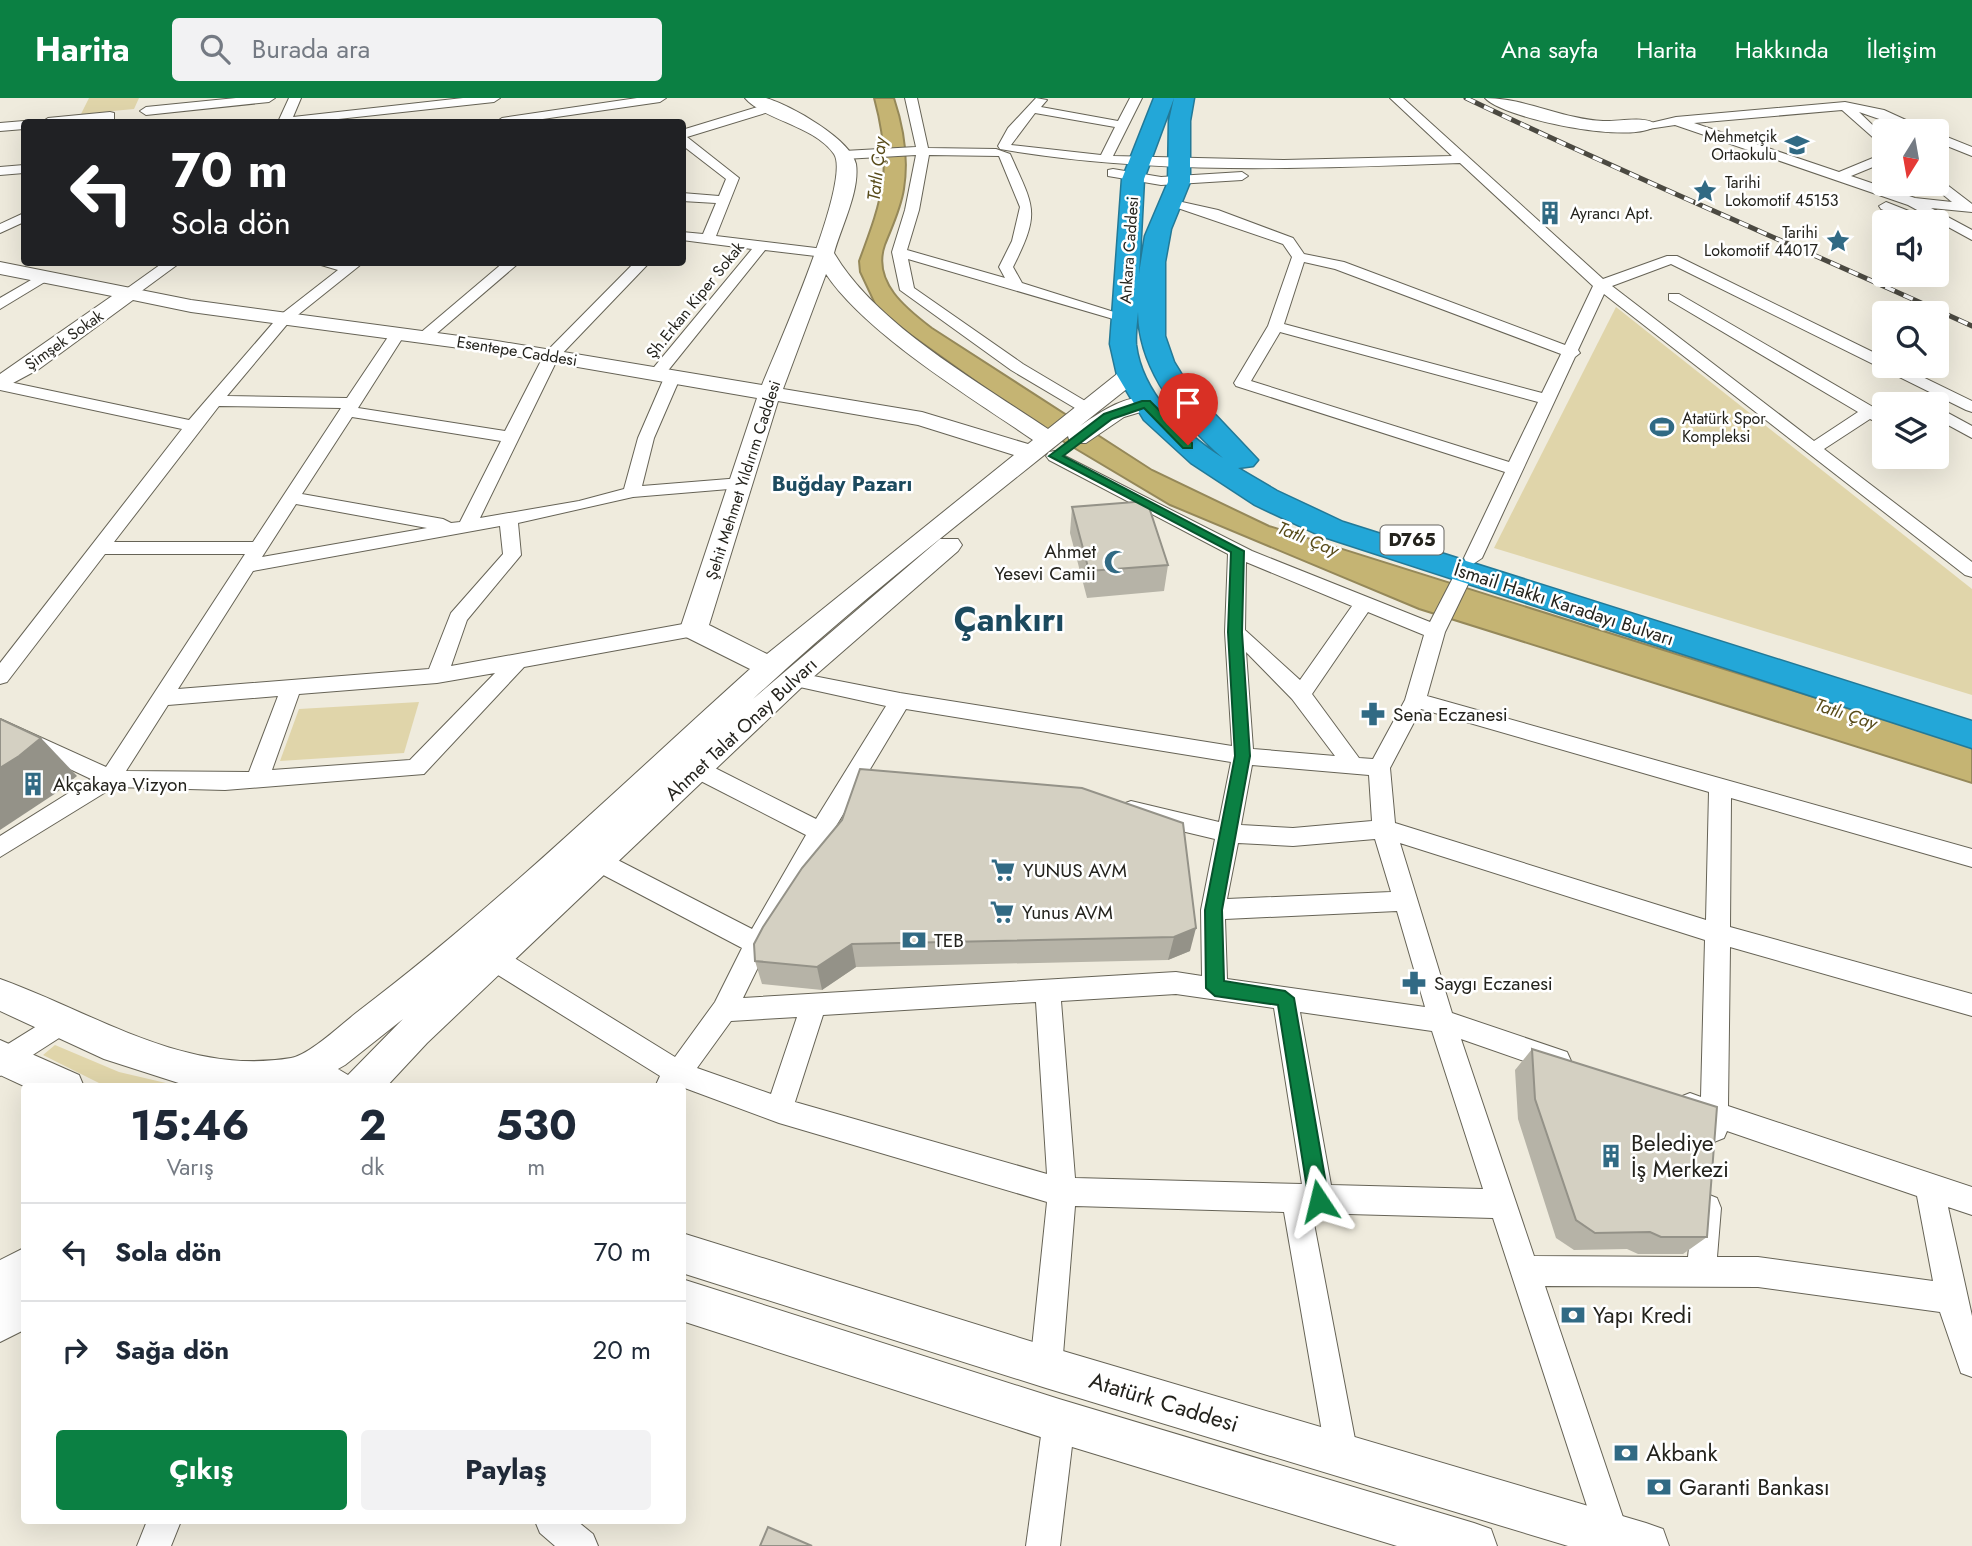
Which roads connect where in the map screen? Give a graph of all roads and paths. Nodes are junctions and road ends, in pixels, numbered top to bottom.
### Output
1 (152, 98) edge
2 (269, 98) edge
3 (295, 98) edge
4 (494, 98) edge
5 (660, 98) edge
6 (911, 98) edge
7 (1042, 98) edge
8 (1136, 98) edge
9 (1164, 98) edge
10 (1184, 98) edge
11 (1396, 98) edge
12 (1493, 98) edge
13 (762, 103) edge
14 (451, 105) edge
15 (1845, 106) junction
16 (1032, 109) junction
17 (124, 116) edge
18 (58, 119) edge
19 (285, 119) edge
20 (313, 119) edge
21 (522, 119) edge
22 (1895, 119) edge
23 (1676, 121) junction
24 (21, 125) edge
25 (1122, 125) junction
26 (1648, 125) junction
27 (0, 127) edge
28 (1872, 131) edge
29 (686, 135) edge
30 (686, 140) edge
31 (1950, 143) edge
32 (1004, 150) junction
33 (924, 151) junction
34 (1972, 152) edge
35 (844, 155) junction
36 (1105, 159) junction
37 (1461, 159) junction
38 (1872, 163) edge
39 (1335, 165) junction
40 (21, 169) edge
41 (1136, 170) junction
42 (0, 171) edge
43 (1839, 177) junction
44 (1178, 183) junction
45 (1950, 193) edge
46 (686, 197) edge
47 (725, 200) junction
48 (1889, 203) junction
49 (1915, 205) junction
50 (1968, 206) edge
51 (1902, 210) edge
52 (21, 218) edge
53 (0, 229) edge
54 (1949, 235) edge
55 (686, 236) edge
56 (1972, 236) edge
57 (708, 239) junction
58 (761, 246) junction
59 (1972, 247) edge
60 (899, 252) junction
61 (824, 253) junction
62 (1299, 257) junction
63 (168, 266) edge
64 (353, 266) edge
65 (508, 266) edge
66 (639, 266) edge
67 (0, 268) edge
68 (43, 277) junction
69 (1601, 285) junction
70 (1018, 289) junction
71 (127, 295) junction
72 (810, 296) junction
73 (859, 297) junction
74 (1674, 297) dead end
75 (0, 305) edge
76 (1125, 318) junction
77 (284, 319) junction
78 (1276, 326) junction
79 (397, 334) junction
80 (424, 337) junction
81 (1572, 353) junction
82 (551, 356) junction
83 (1872, 358) edge
84 (1130, 374) junction
85 (664, 376) junction
86 (1913, 378) edge
87 (0, 384) edge
88 (769, 395) junction
89 (1548, 400) junction
90 (214, 401) junction
91 (1146, 403) junction
92 (351, 407) junction
93 (1972, 407) edge
94 (1869, 412) junction
95 (1872, 414) edge
96 (1086, 417) junction
97 (1949, 419) edge
98 (193, 426) junction
99 (1972, 433) edge
100 (508, 437) junction
101 (1050, 447) junction
102 (1814, 448) junction
103 (1516, 470) junction
104 (741, 483) junction
105 (632, 492) junction
106 (292, 498) junction
107 (508, 519) junction
108 (463, 527) junction
109 (100, 548) junction
110 (259, 548) junction
111 (1237, 551) junction
112 (1969, 565) edge
113 (248, 566) junction
114 (1466, 570) junction
115 (1366, 602) junction
116 (1439, 625) junction
117 (694, 629) junction
118 (1235, 632) junction
119 (516, 663) junction
120 (782, 673) junction
121 (437, 676) junction
122 (0, 677) edge
123 (291, 688) junction
124 (1301, 694) junction
125 (162, 698) junction
126 (900, 701) junction
127 (1415, 701) junction
128 (1972, 718) edge
129 (0, 727) edge
130 (1972, 735) edge
131 (1243, 756) junction
132 (1353, 766) junction
133 (1379, 768) junction
134 (697, 769) junction
135 (110, 778) junction
136 (258, 778) junction
137 (850, 778) junction
138 (878, 780) edge
139 (1720, 789) junction
140 (1108, 806) edge
141 (1384, 829) junction
142 (819, 831) junction
143 (1227, 833) junction
144 (0, 848) edge
145 (1972, 858) edge
146 (598, 861) junction
147 (1405, 901) junction
148 (1213, 910) junction
149 (1715, 933) junction
150 (757, 944) junction
151 (494, 959) junction
152 (1215, 988) junction
153 (1048, 991) junction
154 (0, 994) edge
155 (1285, 998) junction
156 (1972, 1005) edge
157 (813, 1006) junction
158 (724, 1010) junction
159 (1442, 1021) junction
160 (61, 1023) junction
161 (2, 1060) edge
162 (1585, 1070) edge
163 (673, 1080) edge
164 (290, 1081) edge
165 (54, 1083) edge
166 (328, 1083) edge
167 (365, 1083) edge
168 (686, 1084) edge
169 (1663, 1097) edge
170 (779, 1110) junction
171 (1715, 1115) junction
172 (1930, 1189) junction
173 (1062, 1192) junction
174 (1307, 1200) junction
175 (1972, 1201) edge
176 (1504, 1204) junction
177 (686, 1254) edge
178 (21, 1270) edge
179 (1526, 1271) junction
180 (1701, 1272) junction
181 (0, 1285) edge
182 (1951, 1298) junction
183 (686, 1301) edge
184 (21, 1309) edge
185 (0, 1321) edge
186 (1972, 1362) edge
187 (1046, 1367) junction
188 (1059, 1421) junction
189 (1342, 1455) junction
190 (163, 1524) edge
191 (555, 1524) edge
192 (1629, 1540) edge
193 (154, 1546) edge
194 (581, 1546) edge
195 (1042, 1546) edge
196 (1474, 1546) edge

1 - 17 street
2 - 17 street
3 - 19 street
4 - 14 street
5 - 21 street
6 - 33 street
7 - 16 street
8 - 25 street
9 - 41 highway, Ankara Caddesi / D765
10 - 44 highway
11 - 37 street
12 - 26 street
13 - 29 street
13 - 35 street
14 - 20 street
15 - 22 street
15 - 23 street
15 - 28 street
16 - 25 street
16 - 32 street
17 - 18 street
23 - 26 street
23 - 43 street
24 - 27 street
25 - 36 street
26 - 48 street
30 - 47 street
31 - 34 street
32 - 33 street
32 - 36 street
32 - 41 street
32 - 70 street
33 - 35 street
33 - 60 street
35 - 61 street, Şehit Mehmet Yıldırım Caddesi
36 - 41 street
37 - 39 street
37 - 69 street
38 - 43 street
39 - 44 street
39 - 44 street
40 - 42 street
41 - 44 street
41 - 44 street
41 - 76 highway, Ankara Caddesi / D765
43 - 48 street
44 - 62 street
44 - 114 highway, D765
45 - 50 street
46 - 47 street
47 - 57 street
48 - 49 street
48 - 51 street
49 - 50 street
49 - 56 street
52 - 53 street
54 - 59 street
55 - 57 street
57 - 58 street
58 - 61 street
58 - 85 street, Şh.Erkan Kiper Sokak
60 - 70 street
60 - 96 street
61 - 72 street, Şehit Mehmet Yıldırım Caddesi
61 - 73 street
62 - 78 street
62 - 81 street
63 - 71 street
64 - 77 street
65 - 80 street
66 - 82 street
67 - 68 street, Esentepe Caddesi
68 - 71 street, Esentepe Caddesi
68 - 75 street
69 - 81 street
69 - 83 street
69 - 102 street
70 - 76 street
71 - 77 street, Esentepe Caddesi
71 - 87 street, Şimşek Sokak
72 - 73 street
72 - 88 street, Şehit Mehmet Yıldırım Caddesi
73 - 101 street
74 - 94 street
76 - 84 highway, Ankara Caddesi / D765
77 - 79 street, Esentepe Caddesi
77 - 90 street
78 - 89 street
78 - 103 street
79 - 80 street, Esentepe Caddesi
79 - 92 street
80 - 82 street, Esentepe Caddesi
81 - 89 street
82 - 85 street, Esentepe Caddesi
82 - 100 street
84 - 91 highway, Ankara Caddesi / D765
84 - 96 street, Ahmet Talat Onay Bulvarı
85 - 88 street, Esentepe Caddesi
85 - 105 street, Şh.Erkan Kiper Sokak
86 - 93 street
87 - 98 street
88 - 101 street, Esentepe Caddesi
88 - 104 street, Şehit Mehmet Yıldırım Caddesi
89 - 103 street
90 - 92 street
90 - 98 street
91 - 96 street, Ahmet Talat Onay Bulvarı
91 - 114 highway, İsmail Hakkı Karadayı Bulvarı / D765
92 - 100 street
92 - 106 street
94 - 95 street
94 - 102 street
96 - 101 street, Ahmet Talat Onay Bulvarı
97 - 99 street
98 - 109 street
100 - 108 street
101 - 111 street
101 - 120 street, Ahmet Talat Onay Bulvarı
102 - 112 street
103 - 114 street
104 - 105 street
104 - 117 street, Şehit Mehmet Yıldırım Caddesi
105 - 107 street
106 - 108 street
106 - 110 street
107 - 108 street
107 - 121 street
108 - 113 street
109 - 110 street
109 - 122 street
110 - 113 street
111 - 115 street
111 - 118 street
113 - 125 street
114 - 116 street
114 - 128 highway, D765
114 - 130 highway, İsmail Hakkı Karadayı Bulvarı / D765
115 - 116 street
115 - 124 street
116 - 127 street
117 - 119 street
117 - 120 street
118 - 124 street
118 - 131 street
119 - 121 street
119 - 136 street
120 - 126 street
120 - 134 street, Ahmet Talat Onay Bulvarı
120 - 164 street, Ahmet Talat Onay Bulvarı
121 - 123 street
123 - 125 street
123 - 136 street
124 - 132 street
125 - 135 street
126 - 131 street
126 - 137 street
127 - 133 street
127 - 139 street
129 - 135 street
131 - 132 street
131 - 143 street
132 - 133 street
133 - 141 street
134 - 142 street
134 - 146 street, Ahmet Talat Onay Bulvarı
135 - 136 street
135 - 144 street
137 - 138 street
137 - 142 street
139 - 145 street
139 - 149 street
140 - 143 street
141 - 143 street
141 - 147 street
141 - 149 street
142 - 150 street
143 - 148 street
146 - 150 street
146 - 151 street, Ahmet Talat Onay Bulvarı
147 - 148 street
147 - 159 street
148 - 152 street
149 - 156 street
149 - 171 street
150 - 158 street
151 - 163 street
151 - 167 street, Ahmet Talat Onay Bulvarı
152 - 153 street
152 - 155 street
153 - 157 street
153 - 173 street
154 - 160 street
155 - 159 street
155 - 174 street
157 - 158 street
157 - 170 street
158 - 163 street
159 - 162 street
159 - 176 street
160 - 161 street
160 - 164 street
161 - 165 street
164 - 166 street
168 - 170 street
169 - 171 street
170 - 173 street
171 - 172 street
171 - 180 street
172 - 175 street
172 - 182 street
173 - 174 street
173 - 187 street
174 - 176 street
174 - 189 street
176 - 179 street
177 - 187 street, Atatürk Caddesi
178 - 181 street
179 - 180 street
179 - 192 street
180 - 182 street
182 - 186 street
183 - 188 street
184 - 185 street
187 - 189 street, Atatürk Caddesi
188 - 195 street
188 - 196 street
189 - 192 street, Atatürk Caddesi
190 - 193 street
191 - 194 street

